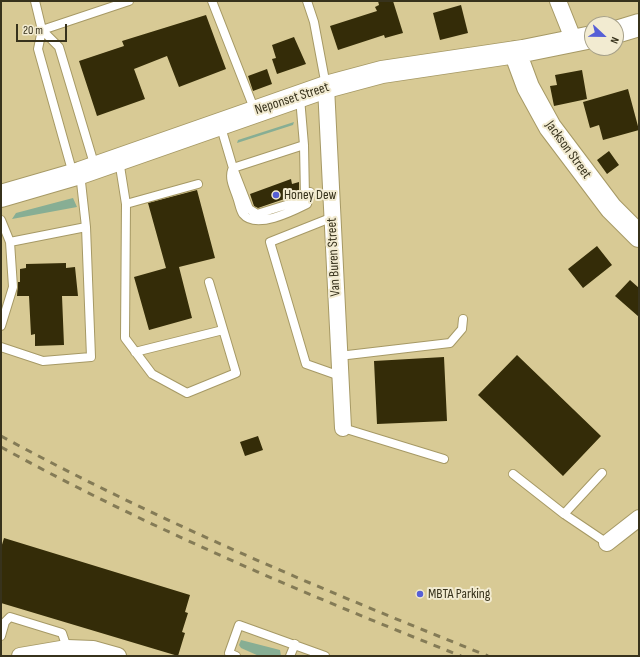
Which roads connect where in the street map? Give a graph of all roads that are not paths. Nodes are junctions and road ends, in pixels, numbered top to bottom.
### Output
1 (35, 1) edge
2 (129, 1) edge
3 (212, 1) edge
4 (307, 1) edge
5 (558, 1) edge
6 (639, 25) edge
7 (42, 30) junction
8 (624, 30) edge
9 (583, 39) edge
10 (514, 52) junction
11 (326, 87) junction
12 (299, 95) junction
13 (255, 110) junction
14 (220, 123) junction
15 (304, 145) junction
16 (118, 160) junction
17 (233, 168) junction
18 (83, 172) junction
19 (198, 184) dead end
20 (1, 196) edge
21 (126, 204) junction
22 (332, 217) junction
23 (1, 220) edge
24 (86, 227) junction
25 (639, 236) edge
26 (10, 242) junction
27 (209, 282) dead end
28 (463, 319) dead end
29 (1, 326) edge
30 (223, 330) junction
31 (1, 347) edge
32 (135, 352) junction
33 (339, 356) junction
34 (340, 376) junction
35 (343, 428) joint
36 (444, 459) dead end
37 (602, 473) dead end
38 (513, 474) dead end
39 (564, 514) junction
40 (638, 522) edge
41 (608, 544) joint
42 (1, 636) edge
43 (295, 644) junction
44 (67, 648) junction
45 (20, 656) edge
46 (118, 656) edge
47 (236, 656) edge
48 (290, 656) edge
49 (326, 656) edge

1 - 7 lane
2 - 7 lane
3 - 13 lane
4 - 11 lane
5 - 9 street
6 - 8 main road
7 - 18 lane
7 - 18 lane
9 - 10 main road, Neponset Street
10 - 11 main road, Neponset Street
10 - 25 main road, Jackson Street
11 - 12 main road, Neponset Street
11 - 22 street, Van Buren Street
12 - 13 main road, Neponset Street
12 - 15 lane
13 - 14 main road, Neponset Street
14 - 16 main road, Neponset Street
14 - 17 lane
15 - 17 lane
15 - 17 lane
16 - 18 main road, Neponset Street
16 - 21 lane
18 - 20 main road, Neponset Street
18 - 24 lane
19 - 21 lane
21 - 32 lane
22 - 33 street, Van Buren Street
22 - 34 lane
23 - 26 lane
24 - 26 lane
24 - 31 lane
26 - 29 lane
27 - 30 lane
28 - 33 lane
30 - 32 lane
30 - 32 lane
33 - 34 street, Van Buren Street
34 - 35 street, Van Buren Street
35 - 36 lane
37 - 39 lane
38 - 39 lane
39 - 41 lane
40 - 41 street
42 - 44 lane
43 - 47 lane
43 - 48 lane
43 - 49 lane
44 - 45 street
44 - 46 street

